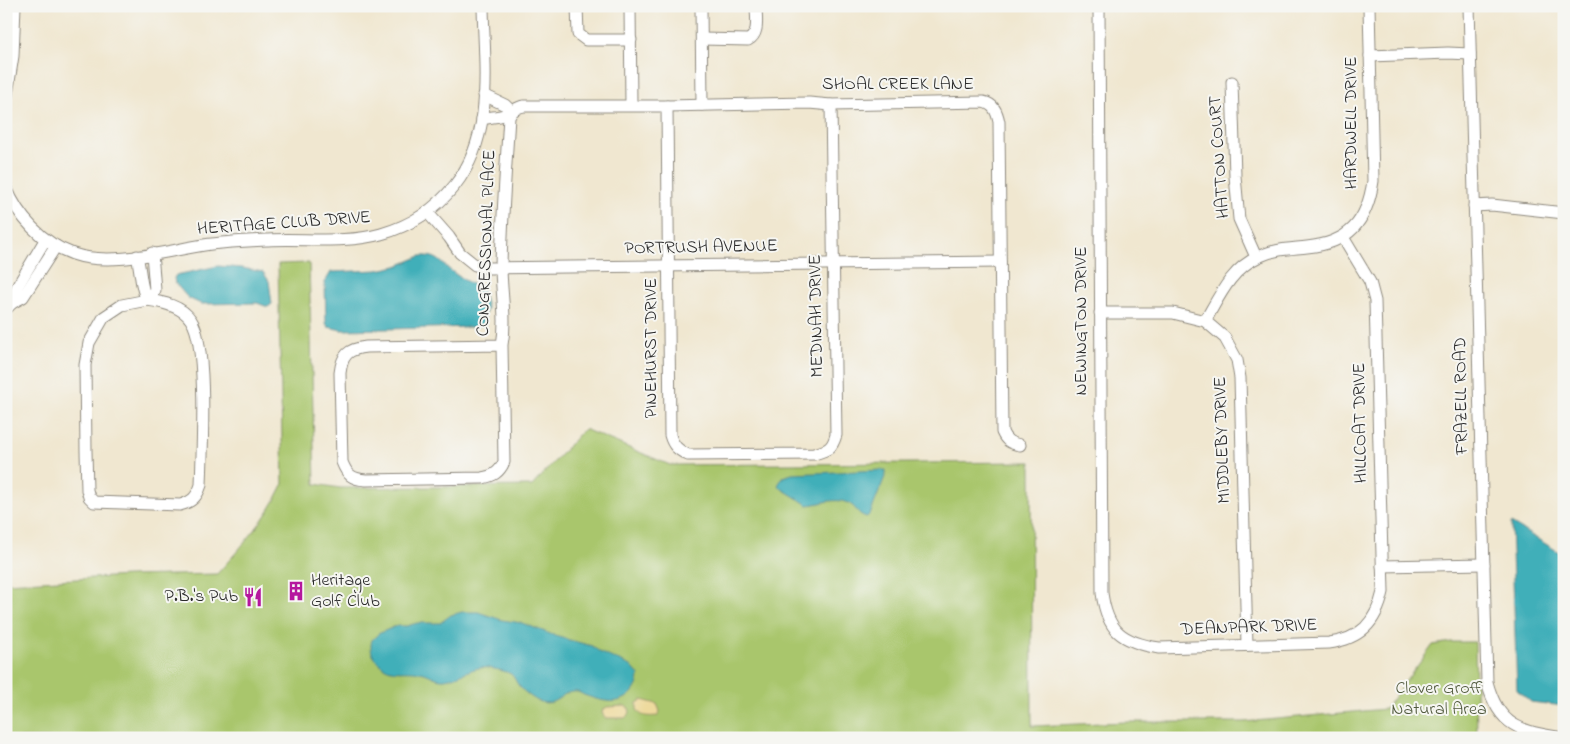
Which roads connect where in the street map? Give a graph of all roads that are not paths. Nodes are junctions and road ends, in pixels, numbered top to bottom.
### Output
1 (16, 6) edge
2 (483, 6) edge
3 (577, 6) edge
4 (630, 6) edge
5 (701, 6) edge
6 (756, 6) edge
7 (1099, 6) edge
8 (1369, 6) edge
9 (1469, 6) edge
10 (702, 39) junction
11 (631, 40) junction
12 (1470, 54) junction
13 (1370, 56) junction
14 (1232, 82) dead end
15 (484, 95) junction
16 (6, 101) edge
17 (631, 105) junction
18 (702, 105) junction
19 (831, 105) junction
20 (667, 106) junction
21 (512, 112) junction
22 (482, 120) junction
23 (6, 188) edge
24 (1474, 206) junction
25 (427, 212) junction
26 (1564, 213) edge
27 (1343, 237) junction
28 (45, 240) junction
29 (56, 246) junction
30 (152, 254) junction
31 (137, 256) junction
32 (1256, 257) junction
33 (1000, 262) junction
34 (834, 265) junction
35 (669, 267) junction
36 (501, 268) junction
37 (148, 300) junction
38 (9, 306) edge
39 (1100, 313) junction
40 (1205, 321) junction
41 (502, 345) junction
42 (1020, 445) dead end
43 (755, 454) joint
44 (1484, 564) junction
45 (1382, 566) junction
46 (1375, 615) joint
47 (1118, 632) joint
48 (1247, 645) junction
49 (1563, 738) edge

1 - 16 street
2 - 15 street, HERITAGE CLUB DRIVE
3 - 11 street
4 - 11 street
5 - 10 street
6 - 10 street
7 - 39 street, NEWINGTON DRIVE
8 - 13 street, HARDWELL DRIVE
9 - 12 street, FRAZELL ROAD
10 - 18 street
11 - 17 street
12 - 13 street
12 - 24 street, FRAZELL ROAD
13 - 27 street, HARDWELL DRIVE
14 - 32 street, HATTON COURT
15 - 21 street
15 - 22 street, HERITAGE CLUB DRIVE
17 - 20 street, SHOAL CREEK LANE
17 - 21 street, SHOAL CREEK LANE
18 - 19 street, SHOAL CREEK LANE
18 - 20 street, SHOAL CREEK LANE
19 - 33 street, SHOAL CREEK LANE
19 - 34 street, MEDINAH DRIVE
20 - 35 street, PINEHURST DRIVE
21 - 22 street, SHOAL CREEK LANE
21 - 36 street, CONGRESSIONAL PLACE
22 - 25 street, HERITAGE CLUB DRIVE
23 - 28 street, HERITAGE CLUB DRIVE
24 - 26 street
24 - 44 street, FRAZELL ROAD
25 - 30 street, HERITAGE CLUB DRIVE
25 - 36 street, PORTRUSH AVENUE
27 - 32 street, HARDWELL DRIVE
27 - 45 street, HILLCOAT DRIVE
28 - 29 street, HERITAGE CLUB DRIVE
28 - 38 street
29 - 31 street, HERITAGE CLUB DRIVE
29 - 38 street
30 - 31 street, HERITAGE CLUB DRIVE
30 - 37 street
31 - 37 street
32 - 40 street, HARDWELL DRIVE
33 - 34 street, PORTRUSH AVENUE
33 - 42 street, SHOAL CREEK LANE
34 - 35 street, PORTRUSH AVENUE
34 - 43 street, MEDINAH DRIVE
35 - 36 street, PORTRUSH AVENUE
35 - 43 street, PINEHURST DRIVE
36 - 41 street, CONGRESSIONAL PLACE
37 - 37 street
39 - 40 street, MIDDLEBY DRIVE
39 - 47 street, NEWINGTON DRIVE
40 - 48 street, MIDDLEBY DRIVE
41 - 41 street, CONGRESSIONAL PLACE
44 - 45 street
44 - 49 street, FRAZELL ROAD
45 - 46 street, HILLCOAT DRIVE
46 - 48 street, DEANPARK DRIVE
47 - 48 street, DEANPARK DRIVE

